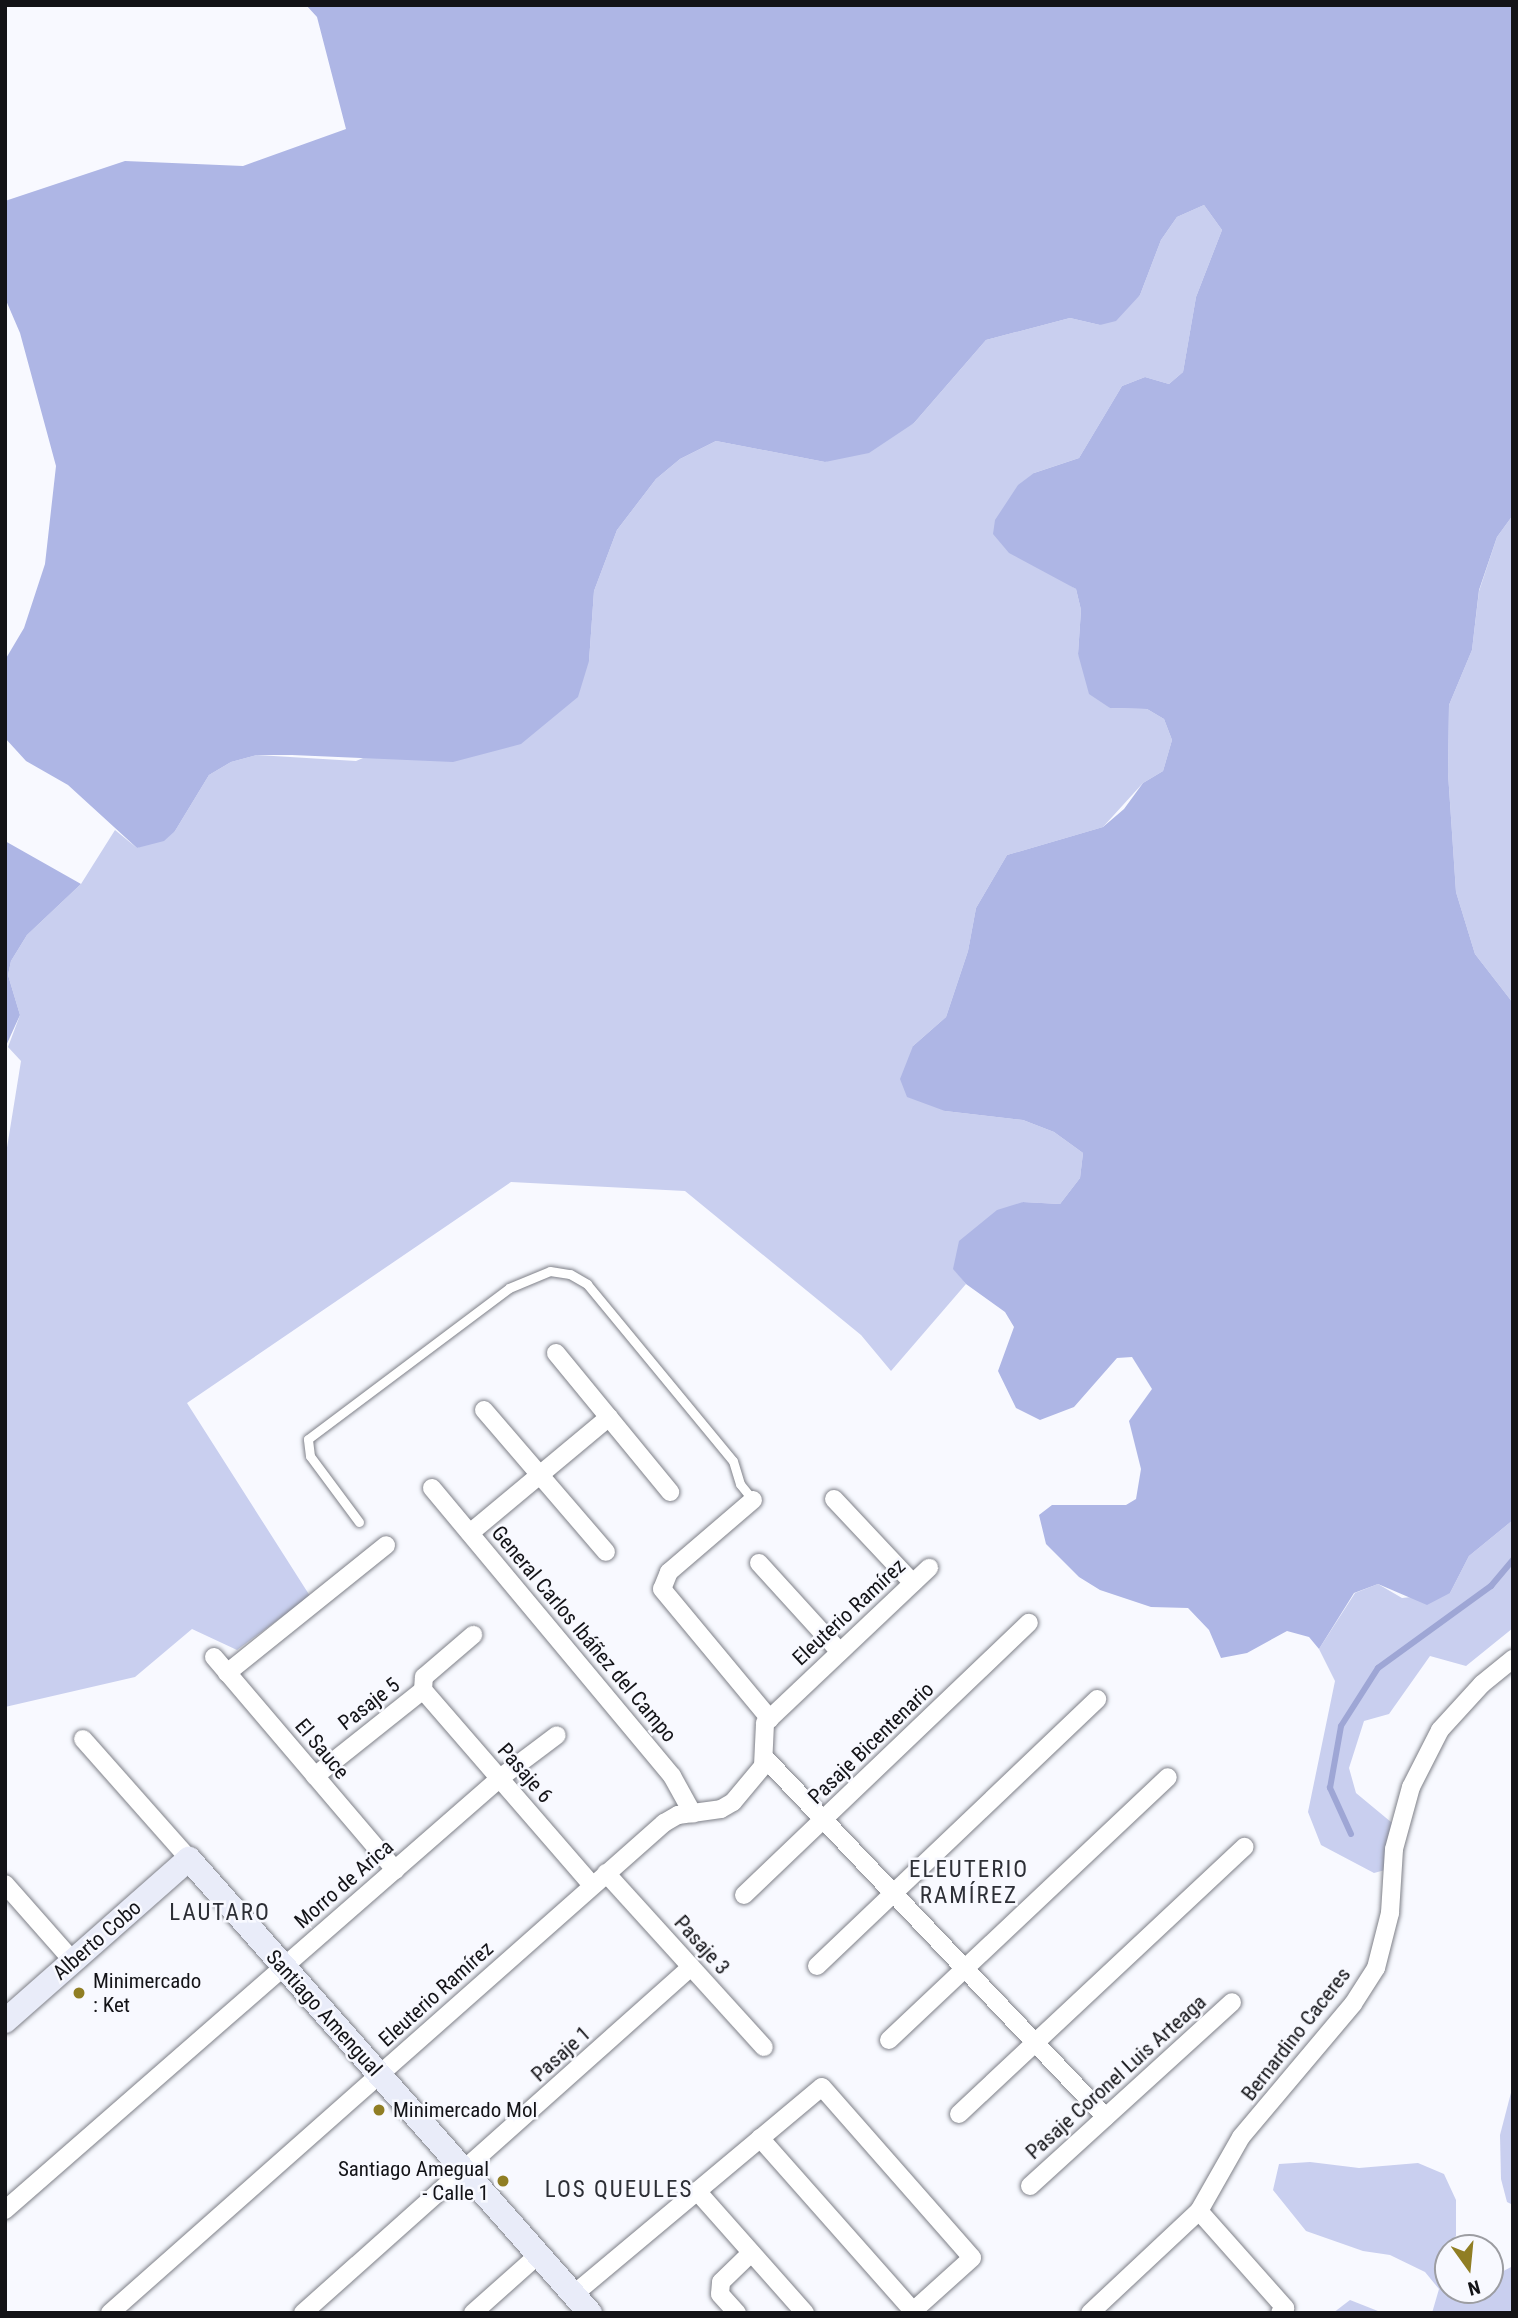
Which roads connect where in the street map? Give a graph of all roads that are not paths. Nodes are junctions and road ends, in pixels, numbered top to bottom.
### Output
1 (556, 1353) dead end
2 (484, 1409) dead end
3 (609, 1417) junction
4 (540, 1475) junction
5 (432, 1488) dead end
6 (670, 1492) dead end
7 (834, 1499) dead end
8 (753, 1500) joint
9 (359, 1522) dead end
10 (470, 1533) junction
11 (386, 1545) dead end
12 (606, 1552) dead end
13 (759, 1563) dead end
14 (929, 1568) dead end
15 (913, 1583) junction
16 (1029, 1623) dead end
17 (473, 1635) dead end
18 (841, 1652) junction
19 (214, 1657) dead end
20 (1513, 1659) edge
21 (228, 1673) junction
22 (423, 1690) junction
23 (1097, 1699) dead end
24 (770, 1719) junction
25 (557, 1735) dead end
26 (83, 1739) dead end
27 (765, 1758) junction
28 (314, 1776) junction
29 (1168, 1777) dead end
30 (500, 1778) junction
31 (693, 1814) junction
32 (823, 1820) junction
33 (1244, 1847) dead end
34 (189, 1859) junction
35 (395, 1870) junction
36 (606, 1873) junction
37 (5, 1884) edge
38 (592, 1885) junction
39 (893, 1893) junction
40 (744, 1895) dead end
41 (73, 1961) junction
42 (817, 1966) dead end
43 (691, 1967) junction
44 (282, 1968) junction
45 (965, 1968) junction
46 (1232, 2002) dead end
47 (5, 2021) edge
48 (889, 2040) dead end
49 (1035, 2043) junction
50 (764, 2047) dead end
51 (379, 2075) junction
52 (959, 2114) dead end
53 (1106, 2117) junction
54 (760, 2138) junction
55 (463, 2171) junction
56 (1030, 2186) dead end
57 (697, 2191) junction
58 (5, 2210) edge
59 (1199, 2211) junction
60 (751, 2253) junction
61 (538, 2255) junction
62 (582, 2304) edge
63 (1283, 2310) edge
64 (798, 2311) edge
65 (912, 2312) edge
66 (110, 2313) edge
67 (303, 2313) edge
68 (473, 2313) edge
69 (737, 2313) edge
70 (1090, 2313) edge

1 - 3 street
2 - 4 street
3 - 4 street
3 - 6 street
4 - 10 street
4 - 12 street
5 - 10 street, General Carlos Ibáñez del Campo
7 - 15 street
8 - 9 lane
8 - 24 street
10 - 31 street, General Carlos Ibáñez del Campo
11 - 21 street
13 - 18 street
14 - 15 street, Eleuterio Ramírez
15 - 18 street, Eleuterio Ramírez
16 - 32 street, Pasaje Bicentenario
17 - 22 street, Pasaje 5
18 - 24 street, Eleuterio Ramírez
19 - 21 street, El Sauce
20 - 59 street, Bernardino Caceres
21 - 28 street, El Sauce
22 - 28 street, Pasaje 5
22 - 30 street, Pasaje 6
23 - 39 street
24 - 27 street, Eleuterio Ramírez
25 - 30 street, Morro de Arica
26 - 34 street, Santiago Amengual
27 - 31 street, Eleuterio Ramírez
27 - 32 street
28 - 35 street, El Sauce
29 - 45 street
30 - 35 street, Morro de Arica
30 - 38 street, Pasaje 6
31 - 36 street, Eleuterio Ramírez
32 - 39 street
32 - 40 street, Pasaje Bicentenario
33 - 49 street
34 - 41 street, Alberto Cobo
34 - 44 street, Santiago Amengual
35 - 44 street, Morro de Arica
36 - 38 street, Eleuterio Ramírez
36 - 43 street, Pasaje 3
37 - 41 street
38 - 51 street, Eleuterio Ramírez
39 - 42 street
39 - 45 street
41 - 47 street, Alberto Cobo
43 - 50 street, Pasaje 3
43 - 55 street, Pasaje 1
44 - 51 street, Santiago Amengual
44 - 58 street, Morro de Arica
45 - 48 street
45 - 49 street
46 - 53 street, Pasaje Coronel Luis Arteaga
49 - 52 street
49 - 53 street
51 - 55 street, Santiago Amengual
51 - 66 street, Eleuterio Ramírez
53 - 56 street, Pasaje Coronel Luis Arteaga
54 - 57 street
54 - 65 street
54 - 65 street
55 - 61 street, Santiago Amengual
55 - 67 street, Pasaje 1
57 - 60 street
57 - 62 street
59 - 63 street
59 - 70 street, Bernardino Caceres
60 - 64 street
60 - 69 street
61 - 62 street, Santiago Amengual
61 - 68 street

